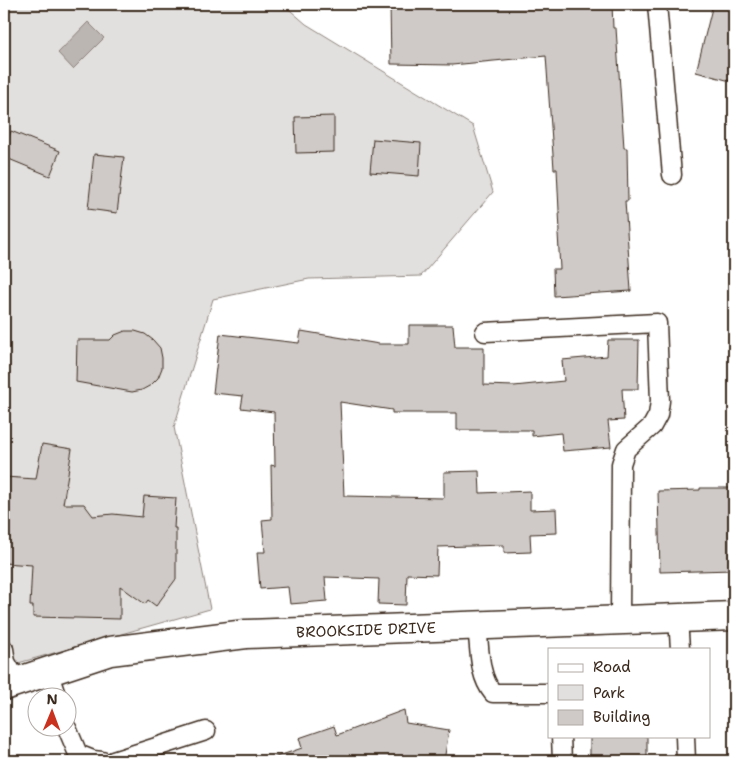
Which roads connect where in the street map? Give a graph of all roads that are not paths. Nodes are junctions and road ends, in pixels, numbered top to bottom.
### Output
1 (658, 4) edge
2 (672, 175) dead end
3 (485, 332) dead end
4 (734, 616) edge
5 (678, 618) junction
6 (620, 621) junction
7 (477, 626) junction
8 (680, 648) edge
9 (4, 649) edge
10 (48, 671) junction
11 (10, 684) edge
12 (54, 688) edge
13 (548, 693) edge
14 (206, 731) dead end
15 (71, 738) edge
16 (561, 738) edge
17 (685, 738) edge
18 (102, 761) edge
19 (113, 761) edge
20 (562, 761) edge
21 (686, 761) edge

1 - 2 lane
3 - 6 lane
4 - 5 street, BROOKSIDE DRIVE
5 - 6 street, BROOKSIDE DRIVE
5 - 8 lane
6 - 7 street, BROOKSIDE DRIVE
7 - 10 street, BROOKSIDE DRIVE
7 - 13 lane
9 - 11 lane
10 - 11 street, BROOKSIDE DRIVE
10 - 12 lane
14 - 19 lane
15 - 18 lane
16 - 20 lane
17 - 21 lane

